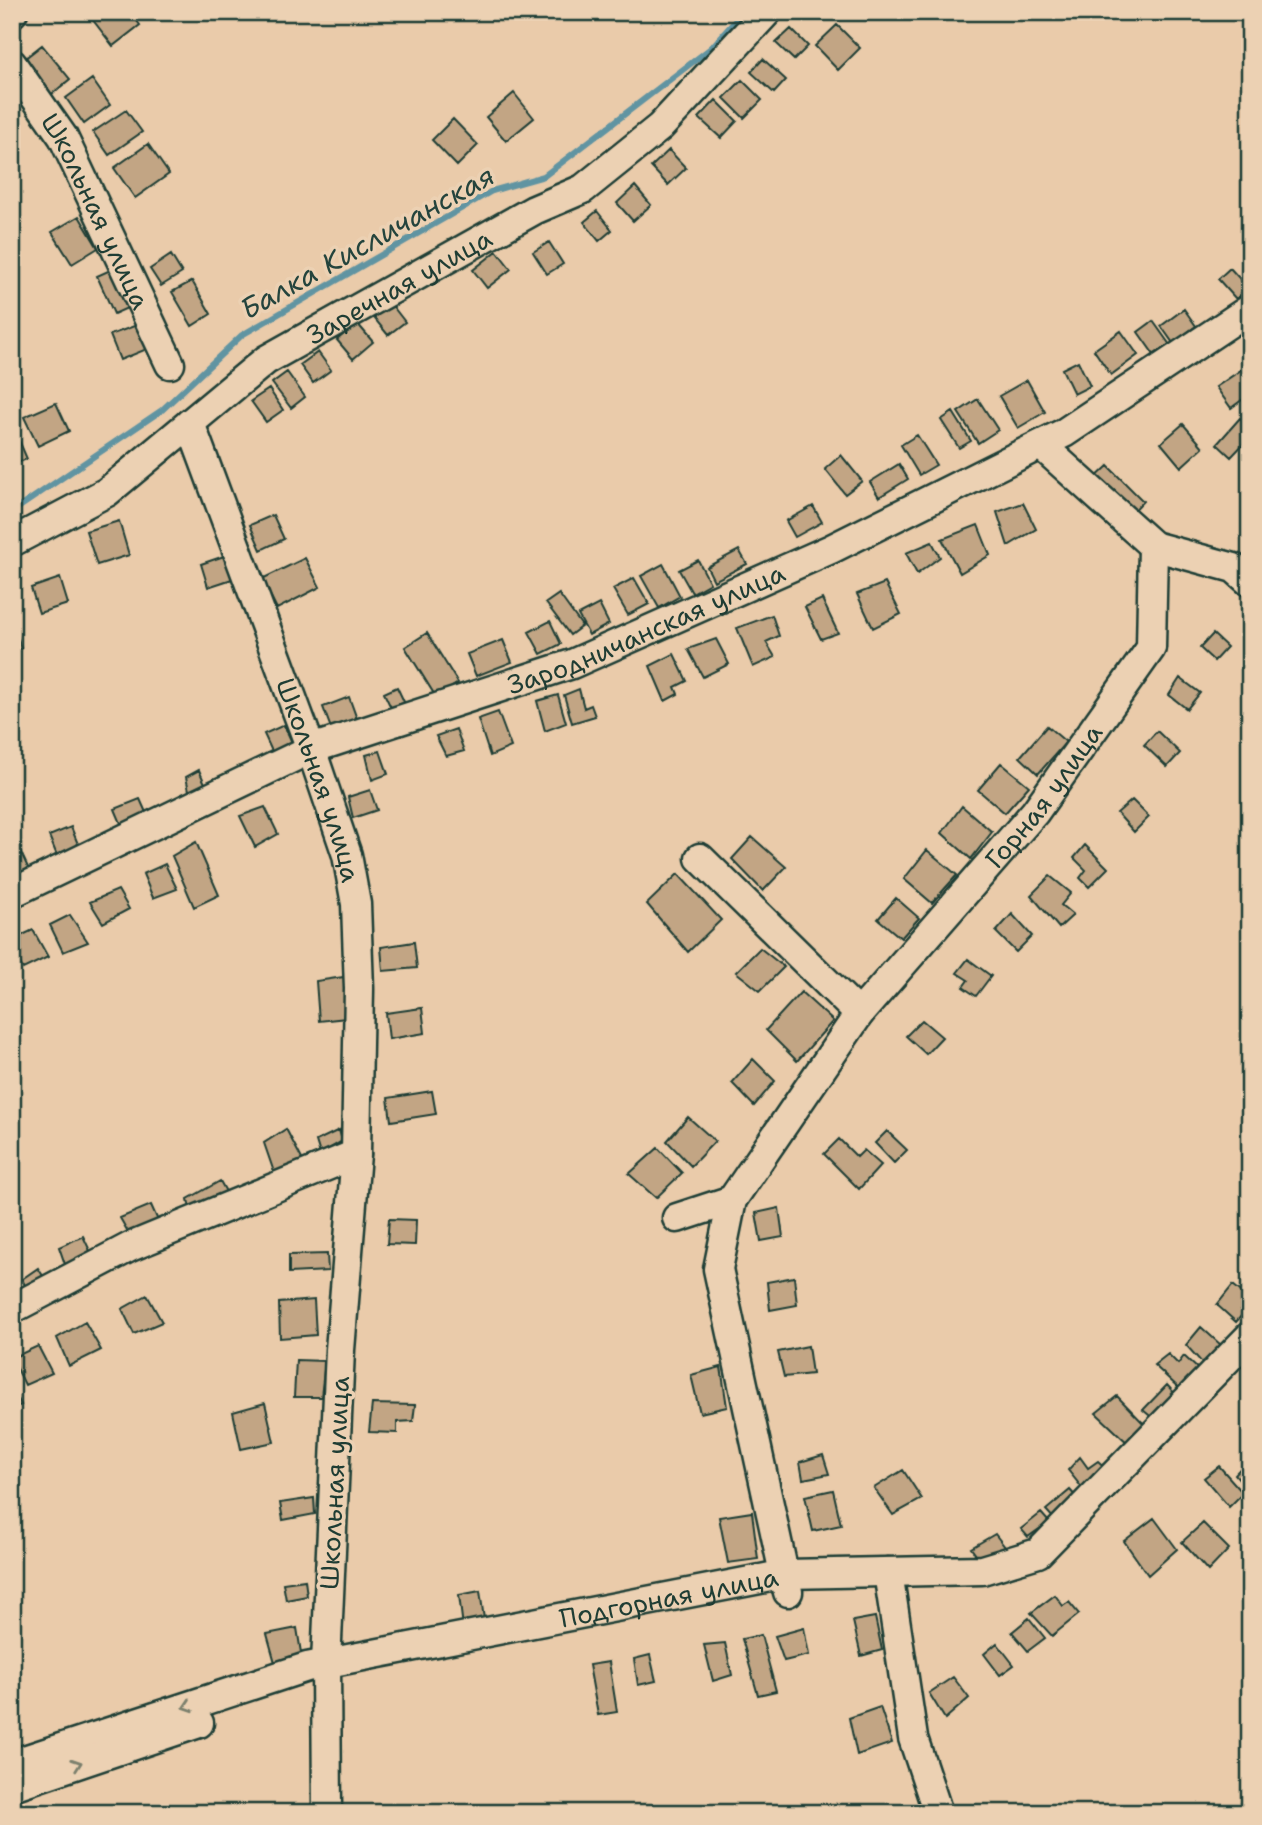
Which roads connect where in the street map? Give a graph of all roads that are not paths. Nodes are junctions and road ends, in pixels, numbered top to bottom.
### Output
1 (767, 12) edge
2 (12, 64) edge
3 (1250, 309) edge
4 (170, 364) dead end
5 (190, 423) junction
6 (1041, 445) junction
7 (12, 542) edge
8 (1153, 546) junction
9 (1250, 582) edge
10 (311, 749) junction
11 (701, 858) dead end
12 (12, 893) edge
13 (852, 1023) junction
14 (356, 1154) junction
15 (732, 1200) junction
16 (677, 1218) dead end
17 (12, 1309) edge
18 (1250, 1336) edge
19 (1250, 1364) edge
20 (889, 1579) junction
21 (787, 1583) junction
22 (326, 1672) junction
23 (12, 1764) edge
24 (12, 1786) edge
25 (327, 1813) edge
26 (938, 1813) edge

1 - 5 street, Заречная улица
2 - 4 street, Школьная улица
3 - 6 street, Зародничанская улица
5 - 7 street, Заречная улица
5 - 10 street, Школьная улица
6 - 8 street
6 - 10 street, Зародничанская улица
8 - 9 street
8 - 13 street, Горная улица
10 - 12 street, Зародничанская улица
10 - 14 street, Школьная улица
11 - 13 street
13 - 15 street, Горная улица
14 - 17 street
14 - 22 street, Школьная улица
15 - 16 street
15 - 21 street
18 - 20 street
19 - 20 street
20 - 21 street, Подгорная улица
20 - 26 street
21 - 22 street, Подгорная улица
22 -> 23 street, Подгорная улица
24 -> 22 street, Подгорная улица
22 - 25 street, Школьная улица

